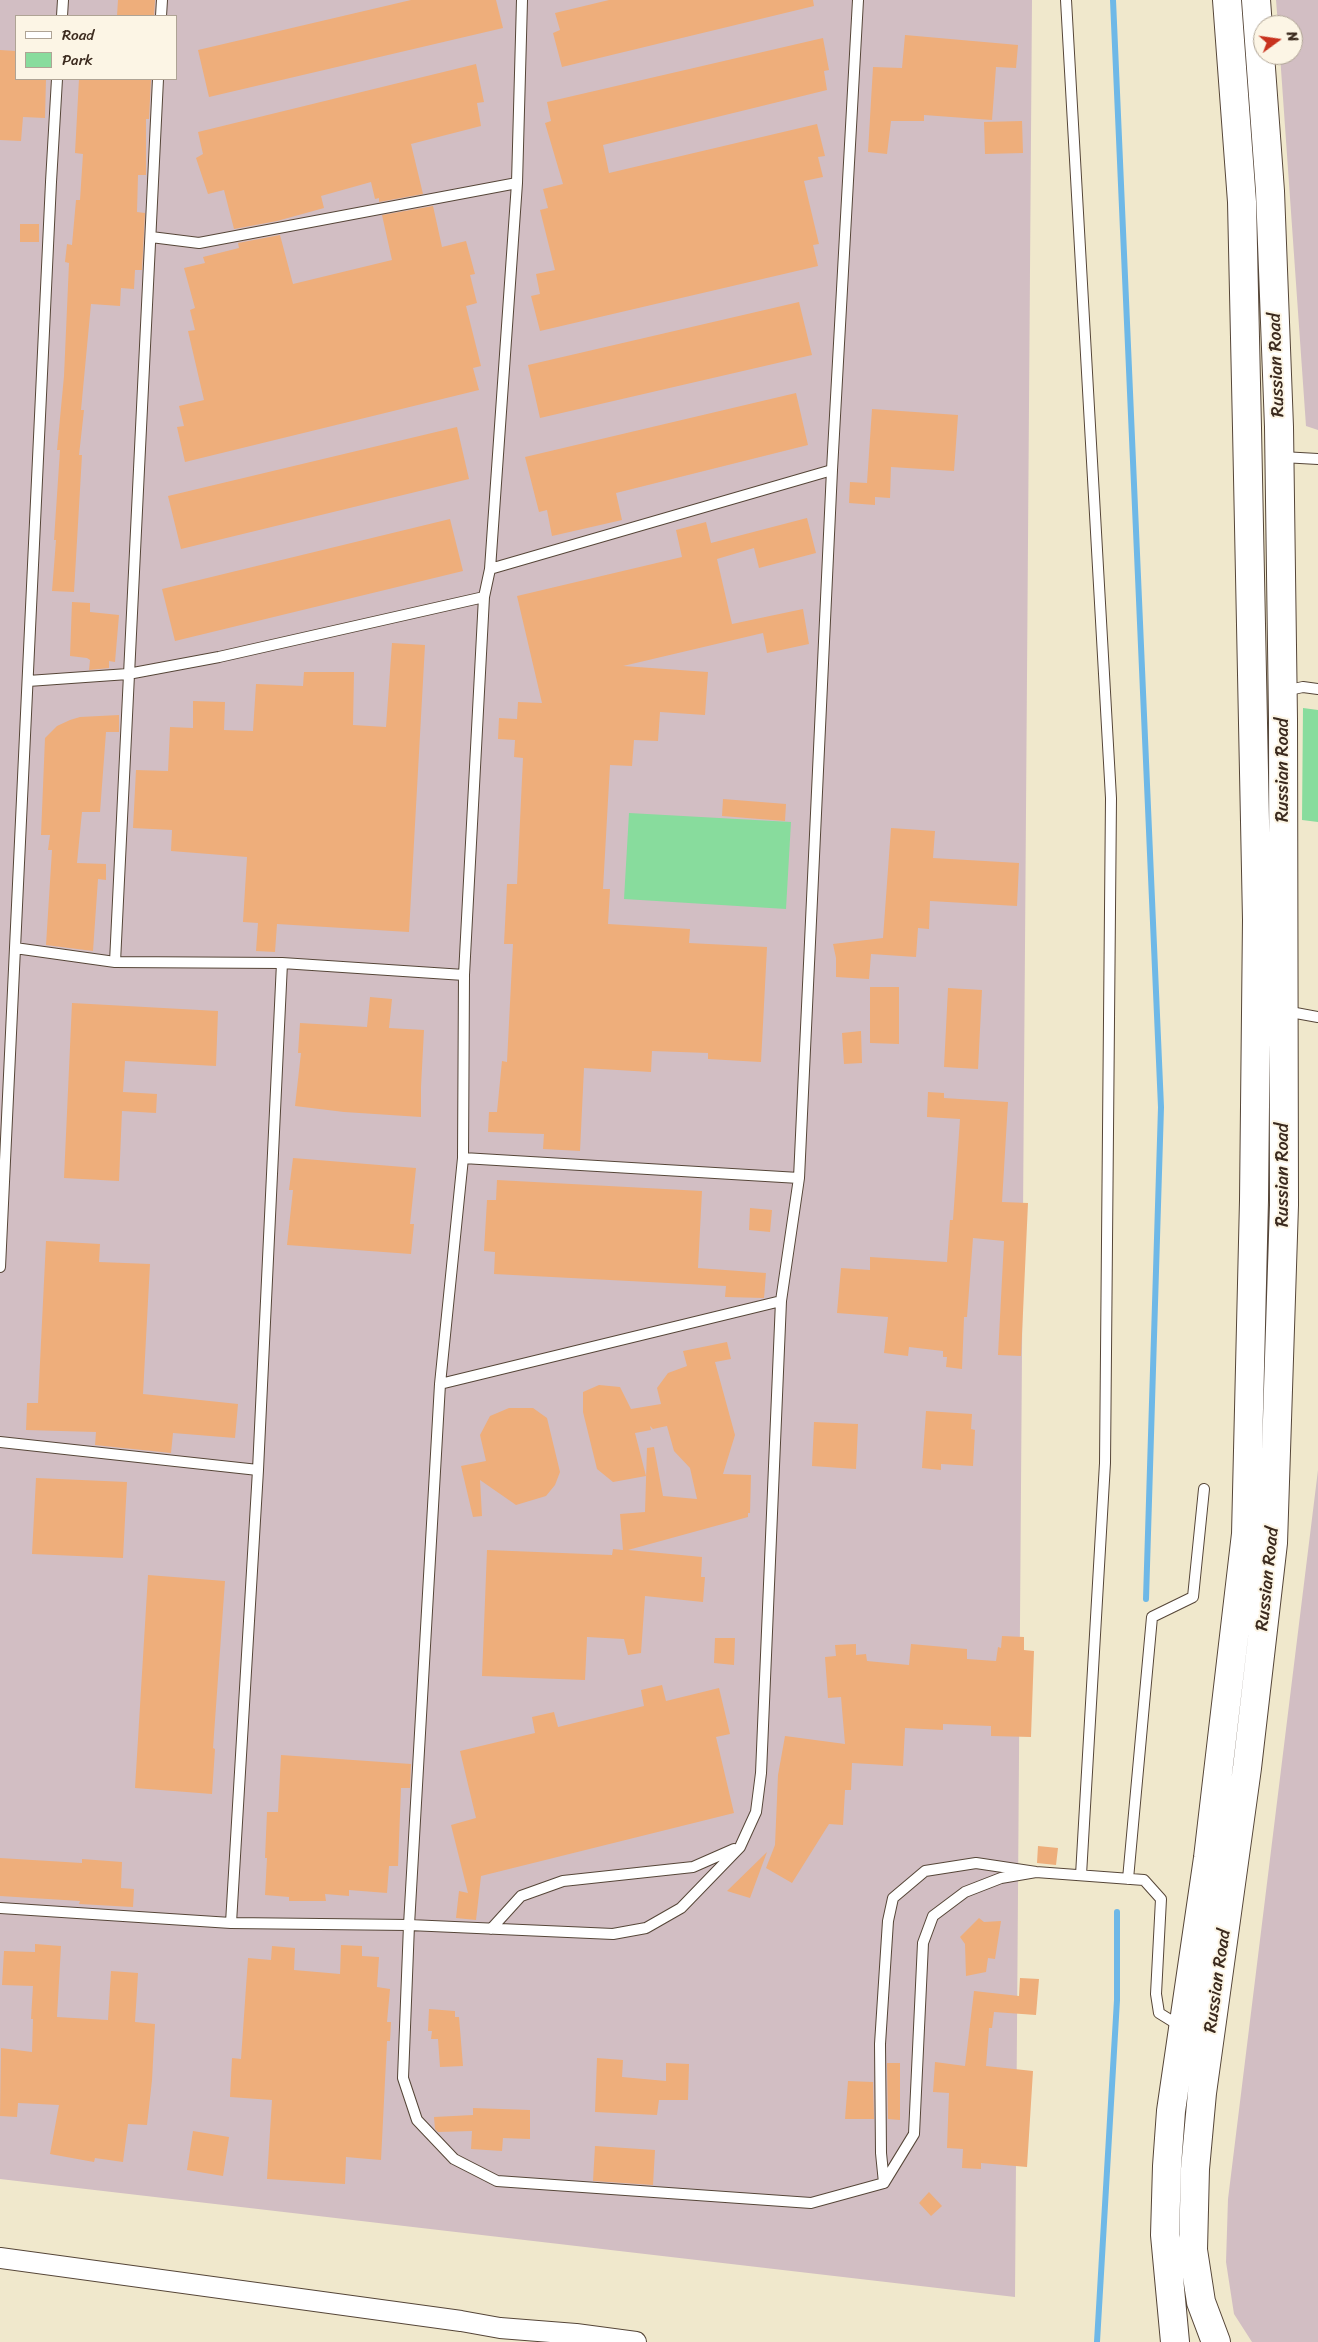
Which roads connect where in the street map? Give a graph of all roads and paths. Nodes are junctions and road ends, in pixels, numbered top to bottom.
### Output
1 (63, 0) edge
2 (162, 0) edge
3 (522, 0) edge
4 (858, 0) edge
5 (1066, 0) edge
6 (1227, 0) edge
7 (1256, 0) edge
8 (62, 15) edge
9 (161, 15) edge
10 (58, 80) edge
11 (158, 80) edge
12 (517, 183) junction
13 (151, 237) junction
14 (1248, 456) junction
15 (1280, 457) junction
16 (1318, 459) edge
17 (832, 470) junction
18 (490, 568) junction
19 (484, 596) junction
20 (128, 674) junction
21 (28, 681) junction
22 (1318, 689) edge
23 (1283, 691) junction
24 (15, 948) junction
25 (115, 962) junction
26 (282, 963) junction
27 (464, 975) junction
28 (1284, 1010) junction
29 (1318, 1017) edge
30 (463, 1158) junction
31 (799, 1178) junction
32 (0, 1267) edge
33 (781, 1302) junction
34 (440, 1384) junction
35 (0, 1442) edge
36 (258, 1470) junction
37 (1204, 1489) dead end
38 (740, 1847) junction
39 (1036, 1872) junction
40 (1081, 1875) junction
41 (1128, 1879) junction
42 (0, 1908) edge
43 (231, 1923) junction
44 (409, 1925) junction
45 (491, 1929) junction
46 (1183, 2028) junction
47 (884, 2183) junction
48 (0, 2258) edge
49 (500, 2328) junction
50 (481, 2342) edge
51 (636, 2342) edge
52 (1175, 2342) edge
53 (1216, 2342) edge

1 - 8 lane
2 - 9 lane
3 - 12 lane
4 - 17 lane
5 - 40 lane
6 - 14 main road, Russian Road
7 - 15 main road, Russian Road
10 - 21 lane
11 - 13 lane
12 - 13 lane
12 - 18 lane
13 - 20 lane
14 - 15 main road
14 - 46 main road, Russian Road
15 - 16 lane
15 - 23 main road, Russian Road
17 - 18 lane
17 - 31 lane
18 - 19 lane
19 - 20 lane
19 - 27 lane
20 - 21 lane
20 - 25 lane
21 - 24 lane
22 - 23 lane
23 - 28 main road, Russian Road
24 - 25 lane
24 - 32 lane
25 - 26 lane
26 - 27 lane
26 - 36 lane
27 - 30 lane
28 - 29 lane
28 - 53 main road, Russian Road
30 - 31 lane
30 - 34 lane
31 - 33 lane
33 - 34 lane
33 - 38 lane
34 - 44 lane
35 - 36 lane
36 - 43 lane
37 - 41 lane
38 - 45 lane
38 - 45 lane
39 - 40 lane
39 - 47 lane
39 - 47 lane
40 - 41 lane
41 - 46 lane
42 - 43 lane
43 - 44 lane
44 - 45 lane
44 - 47 lane
46 - 52 main road, Russian Road
48 - 49 street
49 - 50 street
49 - 51 street

